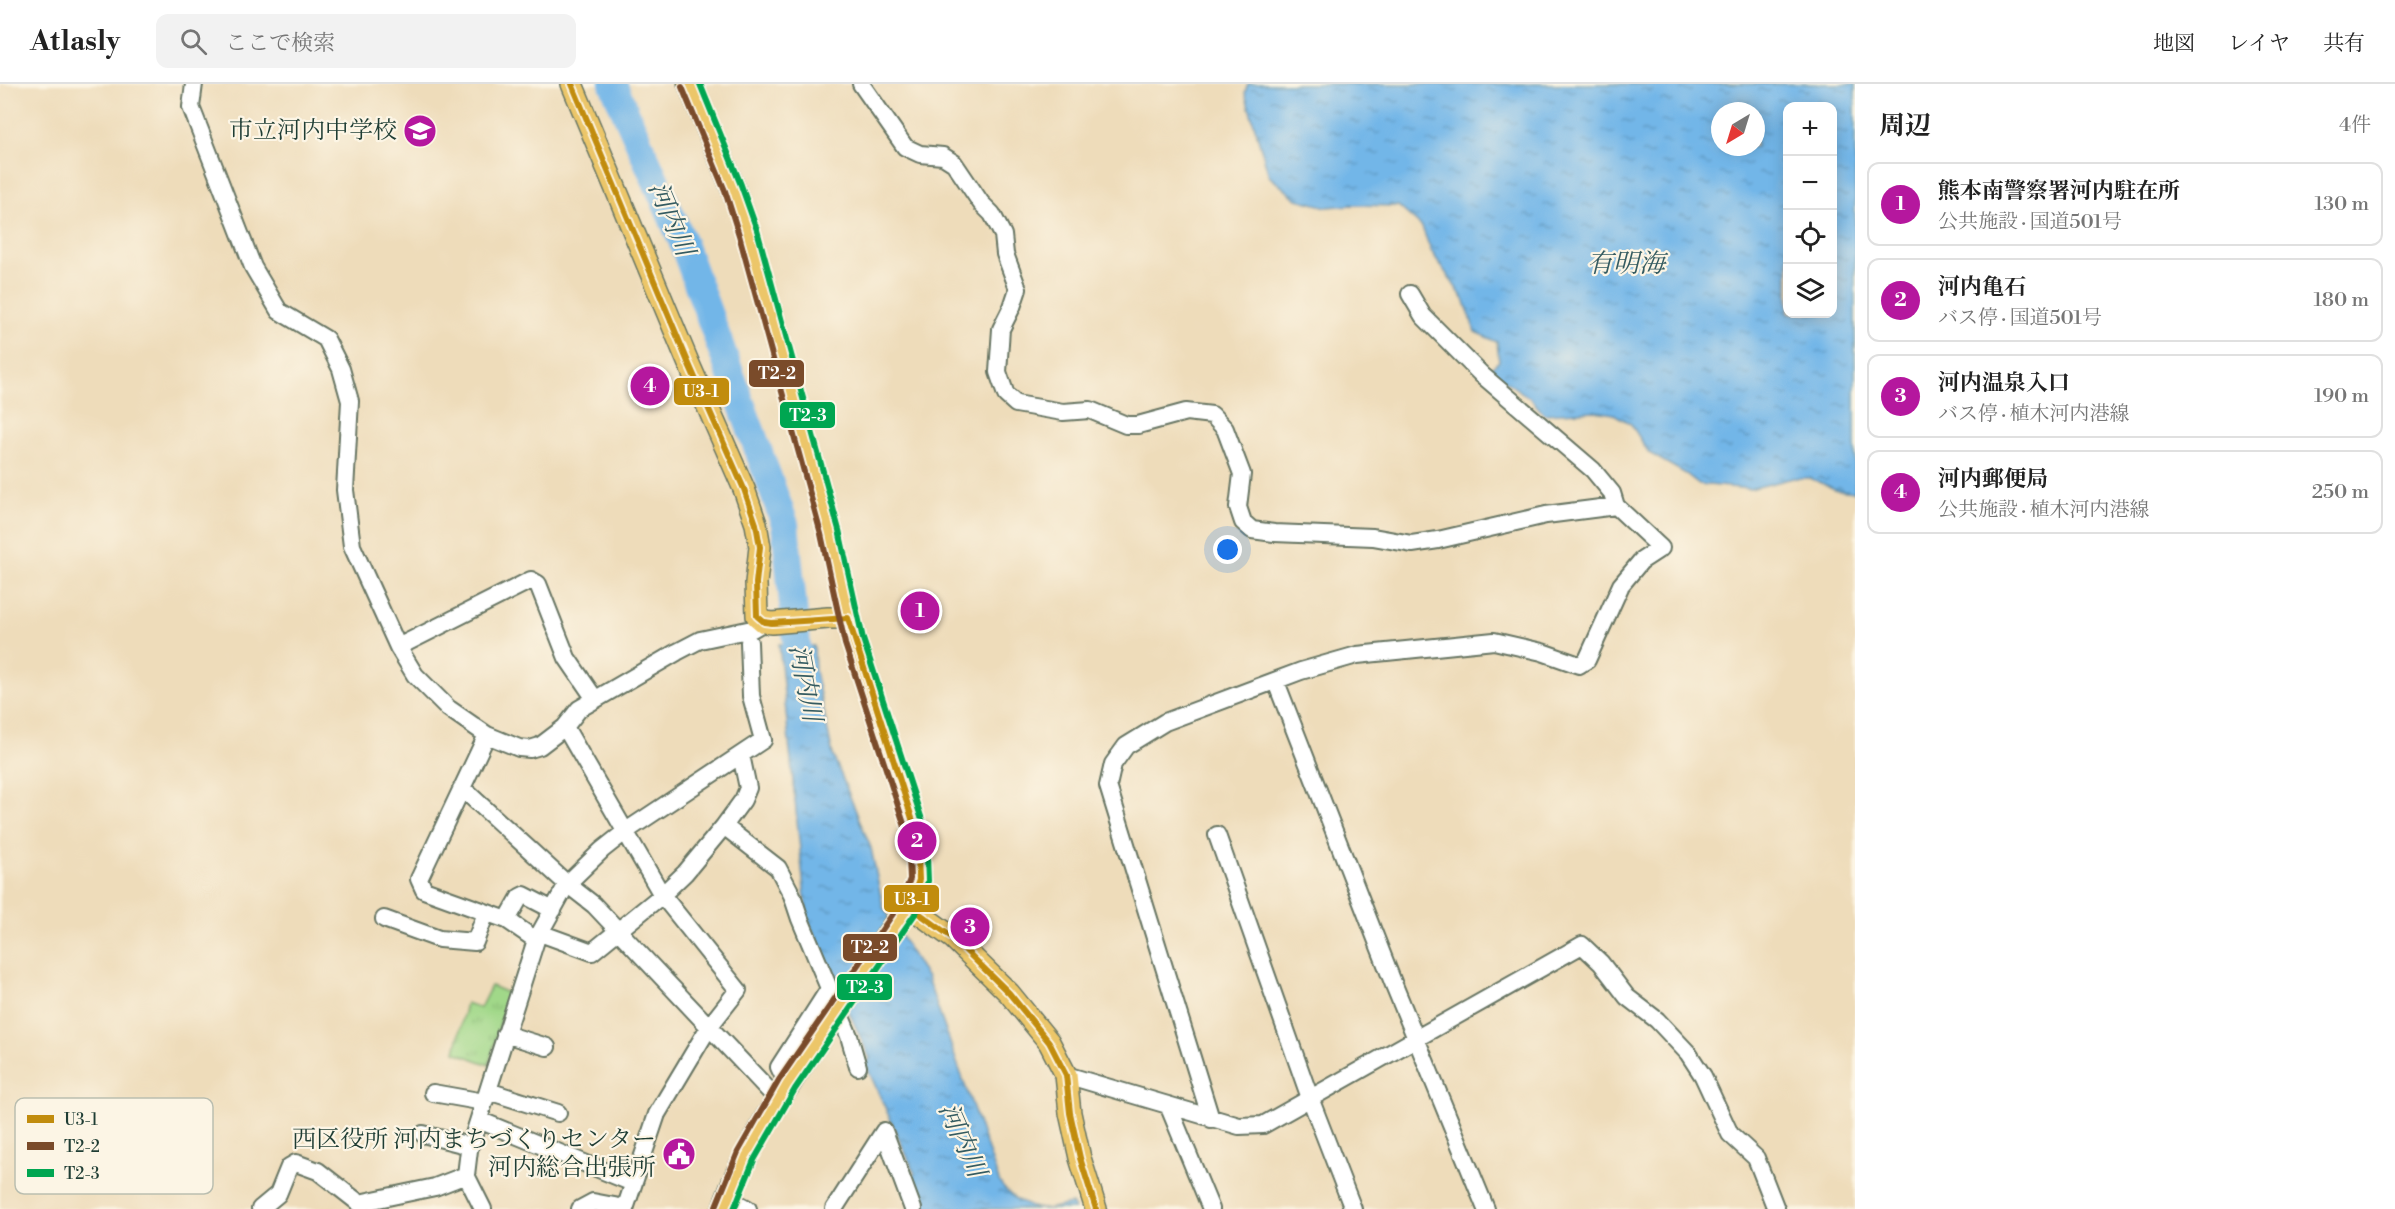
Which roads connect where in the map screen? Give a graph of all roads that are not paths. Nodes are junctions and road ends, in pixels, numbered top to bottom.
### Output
1 (194, 84) edge
2 (572, 84) edge
3 (690, 84) edge
4 (861, 84) edge
5 (1410, 294) dead end
6 (1616, 506) junction
7 (838, 618) junction
8 (768, 623) junction
9 (750, 642) dead end
10 (398, 647) junction
11 (1276, 682) junction
12 (595, 699) junction
13 (565, 727) junction
14 (487, 735) junction
15 (741, 755) junction
16 (462, 788) junction
17 (724, 826) junction
18 (626, 831) junction
19 (1217, 835) dead end
20 (567, 884) junction
21 (662, 895) junction
22 (553, 910) junction
23 (486, 913) junction
24 (903, 914) junction
25 (384, 919) dead end
26 (507, 921) junction
27 (620, 932) junction
28 (538, 936) junction
29 (829, 989) junction
30 (709, 1027) junction
31 (505, 1034) junction
32 (1415, 1038) junction
33 (547, 1047) dead end
34 (858, 1067) dead end
35 (1066, 1075) junction
36 (783, 1092) junction
37 (433, 1093) dead end
38 (486, 1096) junction
39 (1310, 1098) junction
40 (1168, 1106) junction
41 (558, 1113) dead end
42 (1211, 1119) junction
43 (478, 1120) junction
44 (423, 1134) dead end
45 (470, 1146) junction
46 (466, 1175) junction
47 (633, 1183) junction
48 (733, 1206) edge
49 (260, 1209) edge
50 (483, 1209) edge
51 (580, 1209) edge
52 (625, 1209) edge
53 (834, 1209) edge
54 (913, 1209) edge
55 (1096, 1209) edge
56 (1210, 1209) edge
57 (1353, 1209) edge
58 (1486, 1209) edge
59 (1776, 1209) edge

1 - 10 street
2 - 8 main road
3 - 7 highway
4 - 6 street
5 - 6 street
6 - 11 street
7 - 8 main road
7 - 24 highway
8 - 12 street
9 - 15 street
10 - 12 street
10 - 14 street
11 - 32 street
11 - 42 street
12 - 13 street
13 - 14 street
13 - 18 street
14 - 16 street
15 - 17 street
15 - 18 street
16 - 20 street
16 - 23 street
17 - 21 street
17 - 29 street
18 - 20 street
18 - 21 street
19 - 39 street
20 - 22 street
20 - 27 street
21 - 27 street
21 - 30 street
22 - 26 street
22 - 28 street
23 - 25 street
23 - 26 street
24 - 35 main road
24 - 36 highway, bridge
26 - 28 street
27 - 28 street
27 - 30 street
28 - 31 street
29 - 34 street
29 - 36 street
30 - 36 street
30 - 47 street
31 - 33 street
31 - 38 street
32 - 39 street
32 - 58 street
32 - 59 street
35 - 40 street
35 - 55 main road
36 - 48 highway
37 - 38 street
38 - 41 street
38 - 43 street
39 - 42 street
39 - 57 street
40 - 42 street
40 - 56 street
43 - 45 street
43 - 47 street
44 - 45 street
45 - 46 street
46 - 49 street
46 - 50 street
47 - 52 street
51 - 52 street
53 - 54 street

